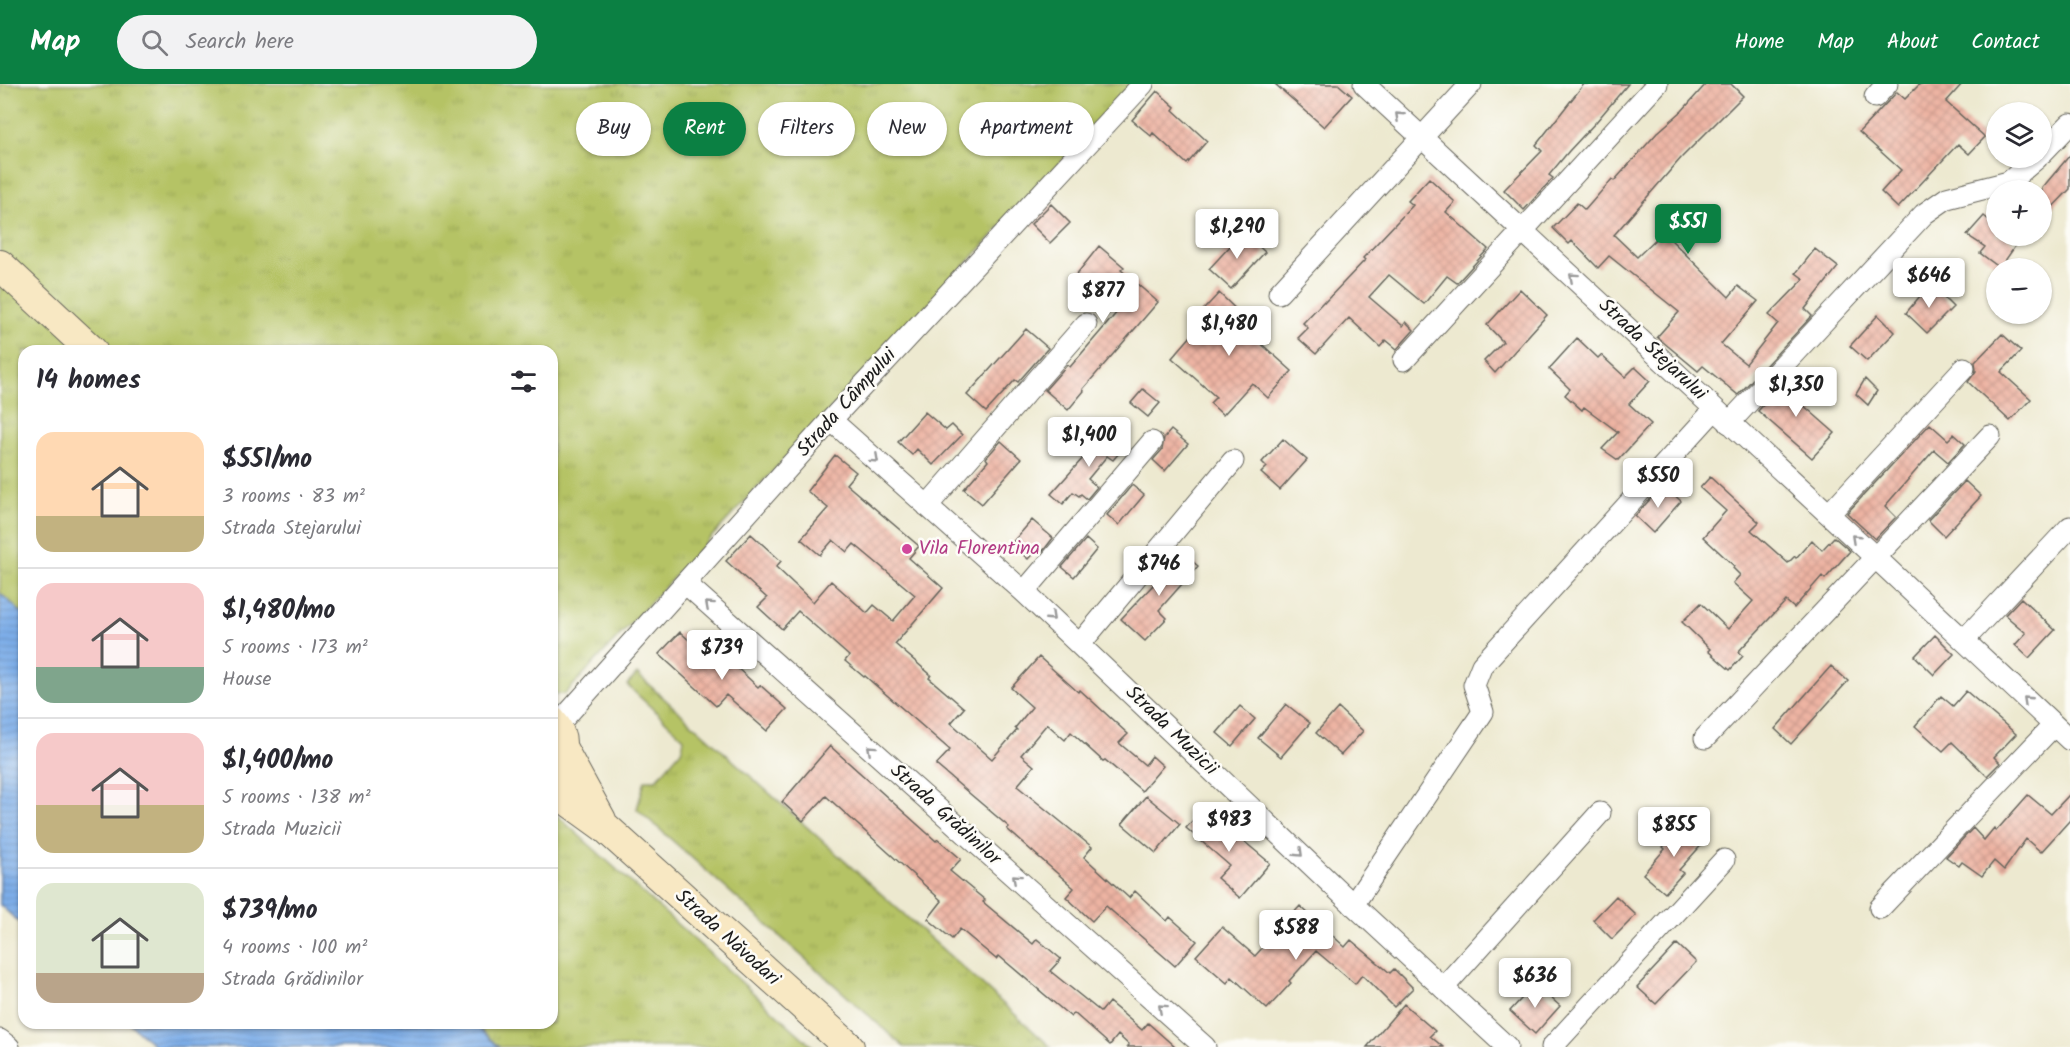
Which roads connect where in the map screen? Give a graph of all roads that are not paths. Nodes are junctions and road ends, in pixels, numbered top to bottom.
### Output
1 (1143, 84) edge
2 (1364, 84) edge
3 (1471, 84) edge
4 (1657, 84) edge
5 (2070, 124) edge
6 (1422, 138) junction
7 (2052, 143) edge
8 (2025, 168) edge
9 (1523, 231) junction
10 (0, 265) edge
11 (1279, 293) dead end
12 (1086, 324) dead end
13 (86, 345) edge
14 (1404, 360) dead end
15 (1964, 368) dead end
16 (1722, 416) junction
17 (831, 420) junction
18 (1990, 436) dead end
19 (1152, 442) dead end
20 (1233, 461) dead end
21 (927, 506) junction
22 (1829, 514) junction
23 (2070, 527) edge
24 (1876, 558) junction
25 (685, 583) junction
26 (1024, 592) junction
27 (1964, 640) junction
28 (1080, 644) junction
29 (2054, 725) junction
30 (558, 736) edge
31 (1705, 738) dead end
32 (2070, 739) edge
33 (558, 745) edge
34 (558, 793) edge
35 (1600, 813) dead end
36 (606, 828) junction
37 (1724, 860) dead end
38 (1353, 905) junction
39 (1880, 908) dead end
40 (1443, 988) junction
41 (0, 1040) edge
42 (9, 1047) edge
43 (849, 1047) edge
44 (1205, 1047) edge
45 (1507, 1047) edge
46 (1551, 1047) edge

1 - 17 street, Strada Câmpului
6 -> 2 street, Strada Stejarului
3 - 6 street
4 - 9 street
5 - 7 street
6 - 9 street, Strada Stejarului
6 - 11 street
8 - 16 street
9 - 14 street
16 -> 9 street, Strada Stejarului
10 - 13 main road
12 - 21 street
15 - 22 street
16 - 22 street, Strada Stejarului
16 - 38 street
17 -> 21 street, Strada Muzicii
17 - 25 street, Strada Câmpului
18 - 24 street
19 - 26 street
20 - 28 street
21 - 26 street, Strada Muzicii
24 -> 22 street, Strada Stejarului
23 - 27 street
24 - 27 street, Strada Stejarului
24 - 31 street
25 - 30 street, Strada Câmpului
44 -> 25 street, Strada Grădinilor
26 -> 28 street, Strada Muzicii
29 -> 27 street, Strada Stejarului
28 -> 38 street, Strada Muzicii
29 - 32 street, Strada Stejarului
29 - 39 street
33 - 36 main road, Strada Năvodari
34 - 36 main road, Strada Năvodari
35 - 40 street
36 - 43 main road, Strada Năvodari
37 - 46 street
38 - 40 street, Strada Muzicii
40 - 45 street, Strada Muzicii
41 - 42 street

